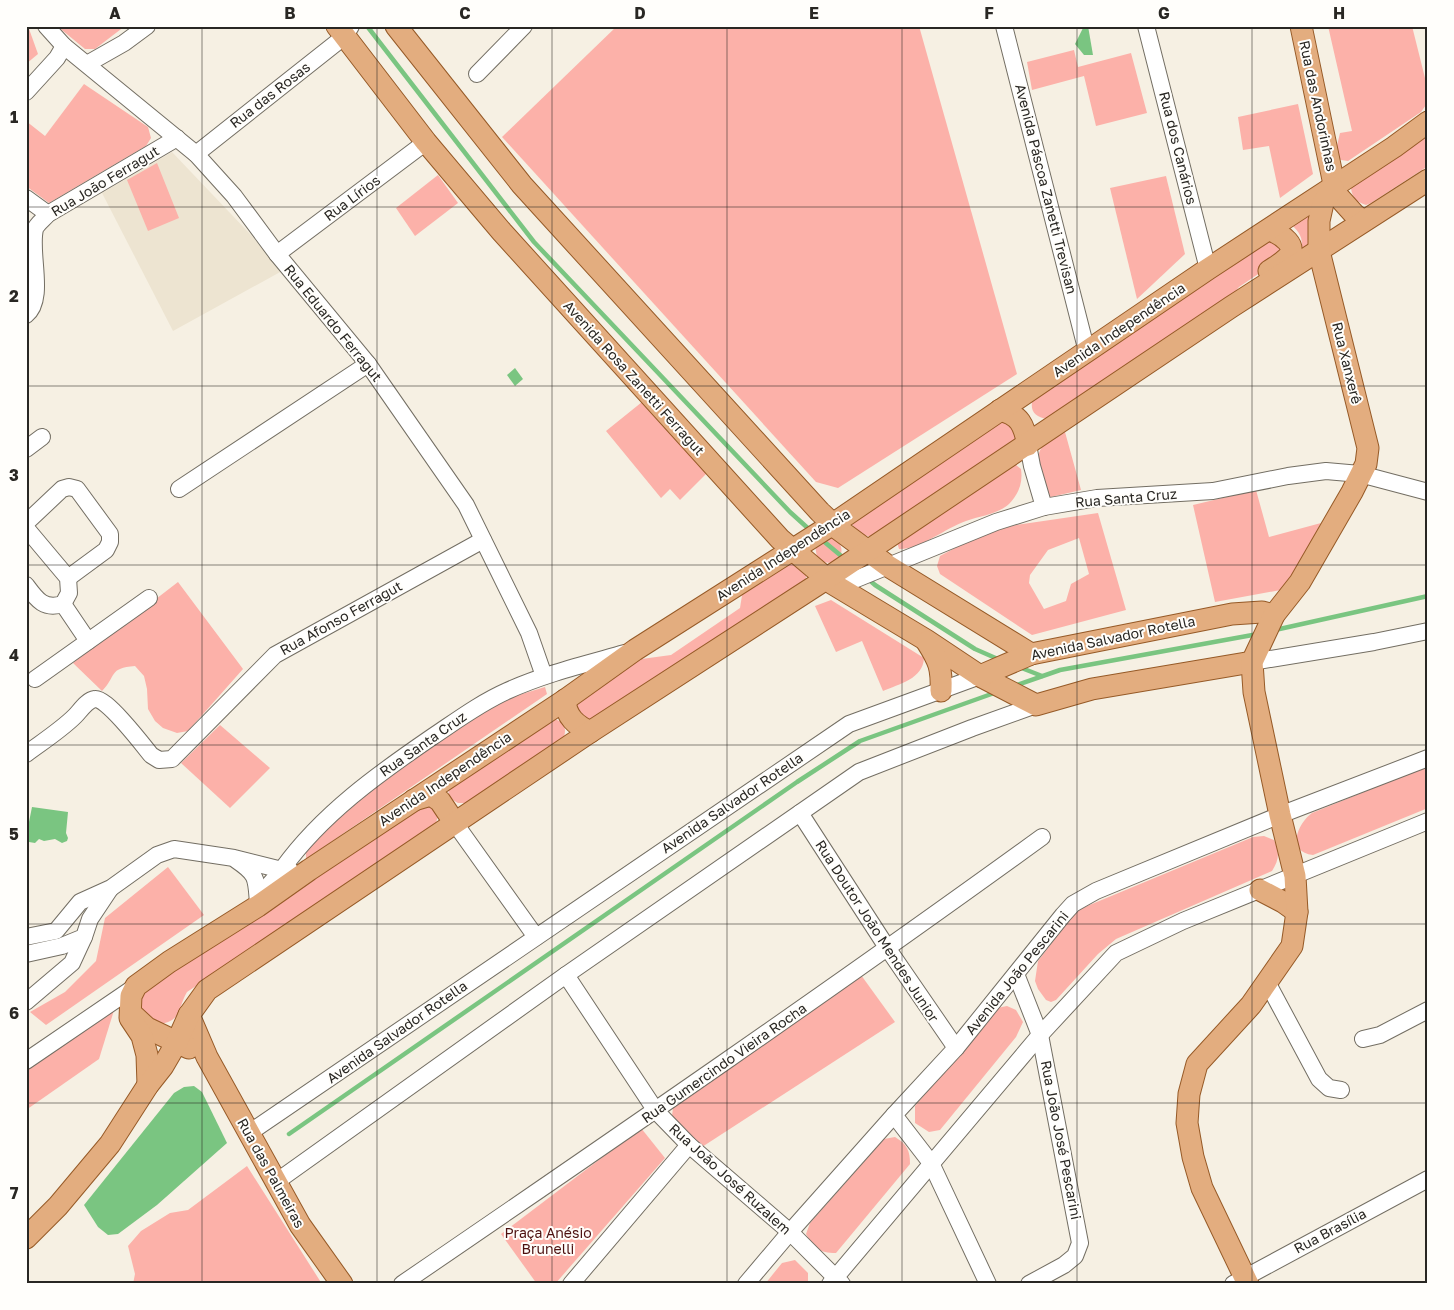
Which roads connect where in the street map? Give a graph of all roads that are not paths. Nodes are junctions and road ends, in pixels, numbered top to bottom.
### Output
1 (46, 26) edge
2 (147, 26) edge
3 (396, 26) edge
4 (524, 26) edge
5 (1004, 26) edge
6 (1146, 26) edge
7 (1301, 26) edge
8 (344, 30) edge
9 (64, 46) junction
10 (87, 64) junction
11 (477, 74) dead end
12 (26, 92) edge
13 (1428, 122) edge
14 (178, 138) junction
15 (426, 142) junction
16 (196, 154) junction
17 (1428, 180) edge
18 (1334, 186) junction
19 (26, 198) edge
20 (48, 214) junction
21 (1363, 221) junction
22 (1270, 230) junction
23 (1319, 251) junction
24 (277, 254) junction
25 (1208, 269) junction
26 (1231, 307) junction
27 (26, 315) edge
28 (1087, 352) junction
29 (368, 364) junction
30 (1000, 410) junction
31 (42, 437) dead end
32 (1028, 445) junction
33 (26, 448) edge
34 (1360, 474) junction
35 (179, 489) dead end
36 (1428, 492) edge
37 (1044, 507) junction
38 (26, 523) edge
39 (833, 524) junction
40 (26, 528) edge
41 (483, 540) junction
42 (875, 546) junction
43 (793, 550) junction
44 (895, 563) junction
45 (68, 578) junction
46 (830, 582) junction
47 (1300, 582) junction
48 (29, 595) edge
49 (149, 598) dead end
50 (63, 604) junction
51 (1274, 615) junction
52 (1428, 631) edge
53 (1280, 638) junction
54 (926, 640) junction
55 (88, 641) junction
56 (635, 650) junction
57 (1031, 654) junction
58 (1260, 661) junction
59 (544, 676) junction
60 (980, 676) junction
61 (35, 679) dead end
62 (941, 691) junction
63 (565, 700) junction
64 (1036, 706) junction
65 (590, 732) junction
66 (26, 754) edge
67 (1428, 758) edge
68 (414, 800) junction
69 (800, 813) junction
70 (1280, 815) junction
71 (1428, 821) edge
72 (454, 822) junction
73 (1042, 837) dead end
74 (234, 858) junction
75 (282, 870) junction
76 (309, 870) junction
77 (1295, 876) junction
78 (111, 888) junction
79 (1260, 890) junction
80 (258, 906) junction
81 (74, 909) junction
82 (1297, 912) junction
83 (90, 919) junction
84 (26, 937) edge
85 (84, 937) junction
86 (536, 937) junction
87 (888, 949) junction
88 (26, 954) edge
89 (1016, 974) junction
90 (566, 975) junction
91 (1267, 982) junction
92 (133, 995) junction
93 (26, 1002) edge
94 (1428, 1010) edge
95 (189, 1015) junction
96 (1040, 1035) junction
97 (1362, 1039) dead end
98 (178, 1042) junction
99 (956, 1048) junction
100 (207, 1057) junction
101 (26, 1061) edge
102 (148, 1085) junction
103 (1341, 1090) dead end
104 (656, 1110) junction
105 (894, 1115) junction
106 (249, 1133) junction
107 (689, 1145) junction
108 (931, 1163) junction
109 (1428, 1179) edge
110 (276, 1182) junction
111 (790, 1232) junction
112 (26, 1238) edge
113 (836, 1282) edge
114 (1242, 1282) edge
115 (342, 1284) edge
116 (402, 1284) edge
117 (572, 1284) edge
118 (746, 1284) edge
119 (988, 1284) edge
120 (1029, 1284) edge

1 - 9 street, Rua Eduardo Ferragut
2 - 10 street
3 - 39 main road
4 - 11 street
5 - 28 street, Avenida Páscoa Zanetti Trevisan
6 - 25 street, Rua dos Canários
7 - 18 main road, Rua das Andorinhas
8 - 15 main road, Avenida Rosa Zanetti Ferragut
8 - 16 street, Rua das Rosas
9 - 10 street, Rua Eduardo Ferragut
9 - 12 street
10 - 14 street, Rua Eduardo Ferragut
13 - 18 main road, Avenida Independência
14 - 16 street, Rua Eduardo Ferragut
14 - 20 street, Rua João Ferragut
15 - 24 street, Rua Lírios
15 - 43 main road, Avenida Rosa Zanetti Ferragut
16 - 24 street, Rua Eduardo Ferragut
17 - 21 main road
18 - 21 main road
18 - 22 main road, Avenida Independência
18 - 23 main road, Rua Xanxerê
19 - 20 street
20 - 27 street, Rua João Ferragut
21 - 23 main road
22 - 25 main road, Avenida Independência
22 - 26 main road
23 - 26 main road
23 - 34 main road, Rua Xanxerê
24 - 29 street, Rua Eduardo Ferragut
25 - 28 main road, Avenida Independência
26 - 32 main road
28 - 30 main road, Avenida Independência
29 - 35 street
29 - 41 street, Rua Eduardo Ferragut
30 - 32 main road
30 - 39 main road, Avenida Independência
31 - 33 street
32 - 37 street
32 - 42 main road
34 - 36 street, Rua Santa Cruz
34 - 37 street, Rua Santa Cruz
34 - 47 main road, Rua Xanxerê
37 - 44 street, Rua Santa Cruz
38 - 45 street
39 - 42 main road
39 - 43 main road, Avenida Independência
40 - 45 street
41 - 59 street, Rua Eduardo Ferragut
41 - 66 street, Rua Afonso Ferragut
42 - 44 main road
42 - 46 main road
43 - 46 main road, Avenida Rosa Zanetti Ferragut
43 - 56 main road, Avenida Independência
44 - 46 street, Rua Santa Cruz
44 - 57 main road
45 - 50 street
46 - 54 main road, Avenida Rosa Zanetti Ferragut
46 - 65 main road
47 - 51 main road
47 - 53 main road
48 - 50 street
49 - 55 street
50 - 55 street
51 - 53 main road
51 - 57 main road, Avenida Salvador Rotella
51 - 58 main road
52 - 58 street
53 - 58 main road
54 - 60 main road, Avenida Rosa Zanetti Ferragut
54 - 62 main road
55 - 61 street
56 - 59 street, Rua Santa Cruz
56 - 63 main road, Avenida Independência
57 - 60 main road, Avenida Salvador Rotella
58 - 64 main road
58 - 70 main road
59 - 75 street, Rua Santa Cruz
60 - 62 street, Avenida Salvador Rotella
60 - 64 main road, Avenida Rosa Zanetti Ferragut
62 - 86 street, Avenida Salvador Rotella
63 - 65 main road
63 - 68 main road, Avenida Independência
64 - 69 street
65 - 72 main road
67 - 70 street, Avenida João Pescarini
68 - 72 main road
68 - 76 main road, Avenida Independência
69 - 87 street, Rua Doutor João Mendes Junior
69 - 90 street
70 - 77 main road
70 - 89 street, Avenida João Pescarini
71 - 77 street
72 - 86 street
72 - 95 main road
73 - 87 street, Rua Gumercindo Vieira Rocha
74 - 75 street
74 - 78 street
74 - 80 street
75 - 76 street
75 - 80 street, Rua Santa Cruz
76 - 80 main road, Avenida Independência
77 - 79 street
77 - 82 main road
78 - 81 street
78 - 83 street
79 - 82 main road
79 - 96 street
80 - 92 main road, Avenida Independência
81 - 83 street
81 - 84 street
82 - 91 main road
83 - 85 street
85 - 88 street
85 - 93 street
86 - 106 street, Avenida Salvador Rotella
87 - 99 street, Rua Doutor João Mendes Junior
87 - 104 street, Rua Gumercindo Vieira Rocha
89 - 96 street, Rua João José Pescarini
89 - 99 street, Avenida João Pescarini
90 - 104 street, Rua João José Ruzalem
90 - 110 street
91 - 103 street
91 - 114 main road
92 - 98 main road
92 - 101 street, Avenida Independência
92 - 102 main road
94 - 97 street
95 - 98 main road
95 - 100 main road, Rua das Palmeiras
96 - 108 street
96 - 120 street, Rua João José Pescarini
98 - 100 main road
98 - 102 main road
99 - 105 street, Avenida João Pescarini
100 - 106 main road, Rua das Palmeiras
102 - 112 main road
104 - 107 street, Rua João José Ruzalem
104 - 116 street, Rua Gumercindo Vieira Rocha
105 - 108 street
105 - 111 street, Avenida João Pescarini
106 - 110 main road, Rua das Palmeiras
107 - 111 street, Rua João José Ruzalem
107 - 117 street
108 - 113 street
108 - 119 street
109 - 114 street, Rua Brasília
110 - 115 main road, Rua das Palmeiras
111 - 113 street, Rua João José Ruzalem
111 - 118 street, Avenida João Pescarini

